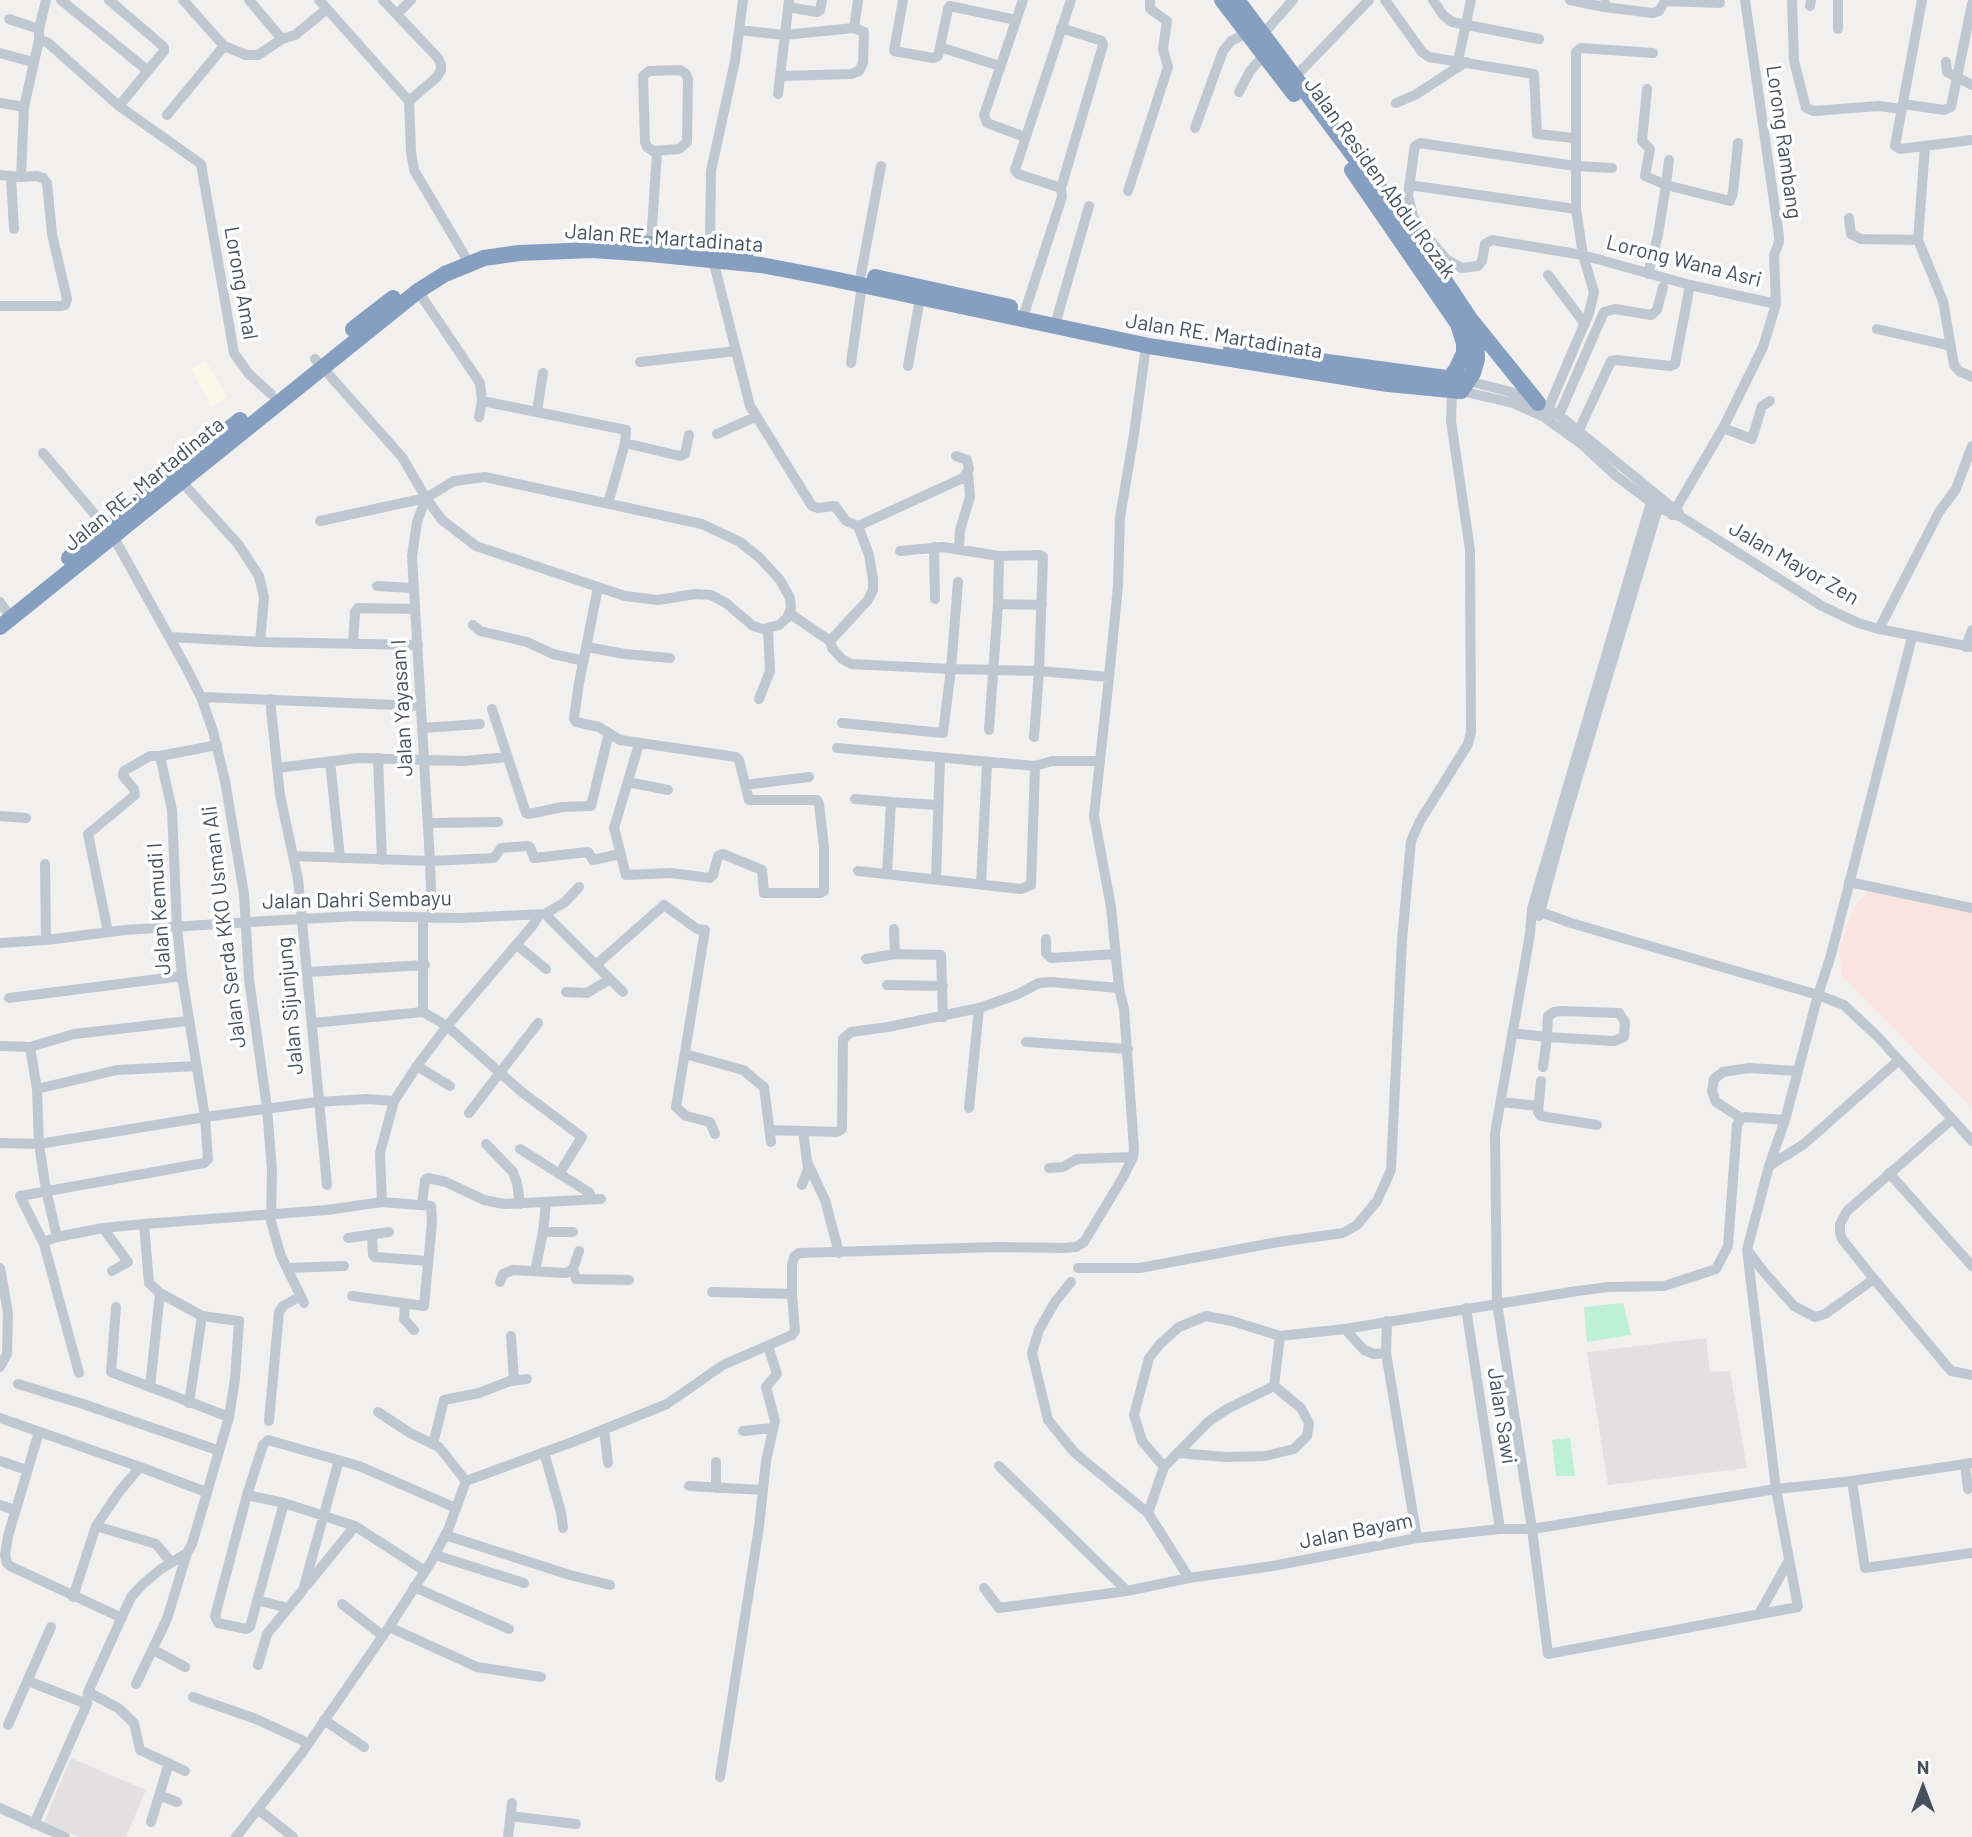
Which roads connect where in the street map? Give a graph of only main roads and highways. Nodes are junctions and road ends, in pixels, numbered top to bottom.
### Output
1 (1222, 0) edge
2 (1237, 0) edge
3 (1255, 34) junction
4 (623, 247) junction
5 (711, 254) junction
6 (468, 258) junction
7 (861, 280) junction
8 (1470, 319) junction
9 (1089, 329) junction
10 (1258, 358) junction
11 (319, 363) junction
12 (1454, 386) junction
13 (1548, 409) road end
14 (110, 531) junction
15 (2, 609) edge
16 (0, 627) edge

1 - 3 highway, Jalan Residen Abdul Rozak
2 - 3 highway, Jalan Residen Abdul Rozak
3 - 8 highway, Jalan Residen Abdul Rozak
3 - 12 highway, Jalan Residen Abdul Rozak
4 - 5 highway, Jalan RE. Martadinata
4 - 5 highway
4 - 6 highway
5 - 7 highway
6 - 11 highway, Jalan RE. Martadinata
6 - 11 highway
7 - 9 highway, Jalan RE. Martadinata
7 - 9 highway
8 - 12 highway
8 - 13 highway, Jalan Residen Abdul Rozak
9 - 10 highway
9 - 10 highway, Jalan RE. Martadinata
10 - 12 highway, Jalan RE. Martadinata
11 - 14 highway, Jalan RE. Martadinata
11 - 14 highway
14 - 15 highway
14 - 16 highway, Jalan RE. Martadinata

